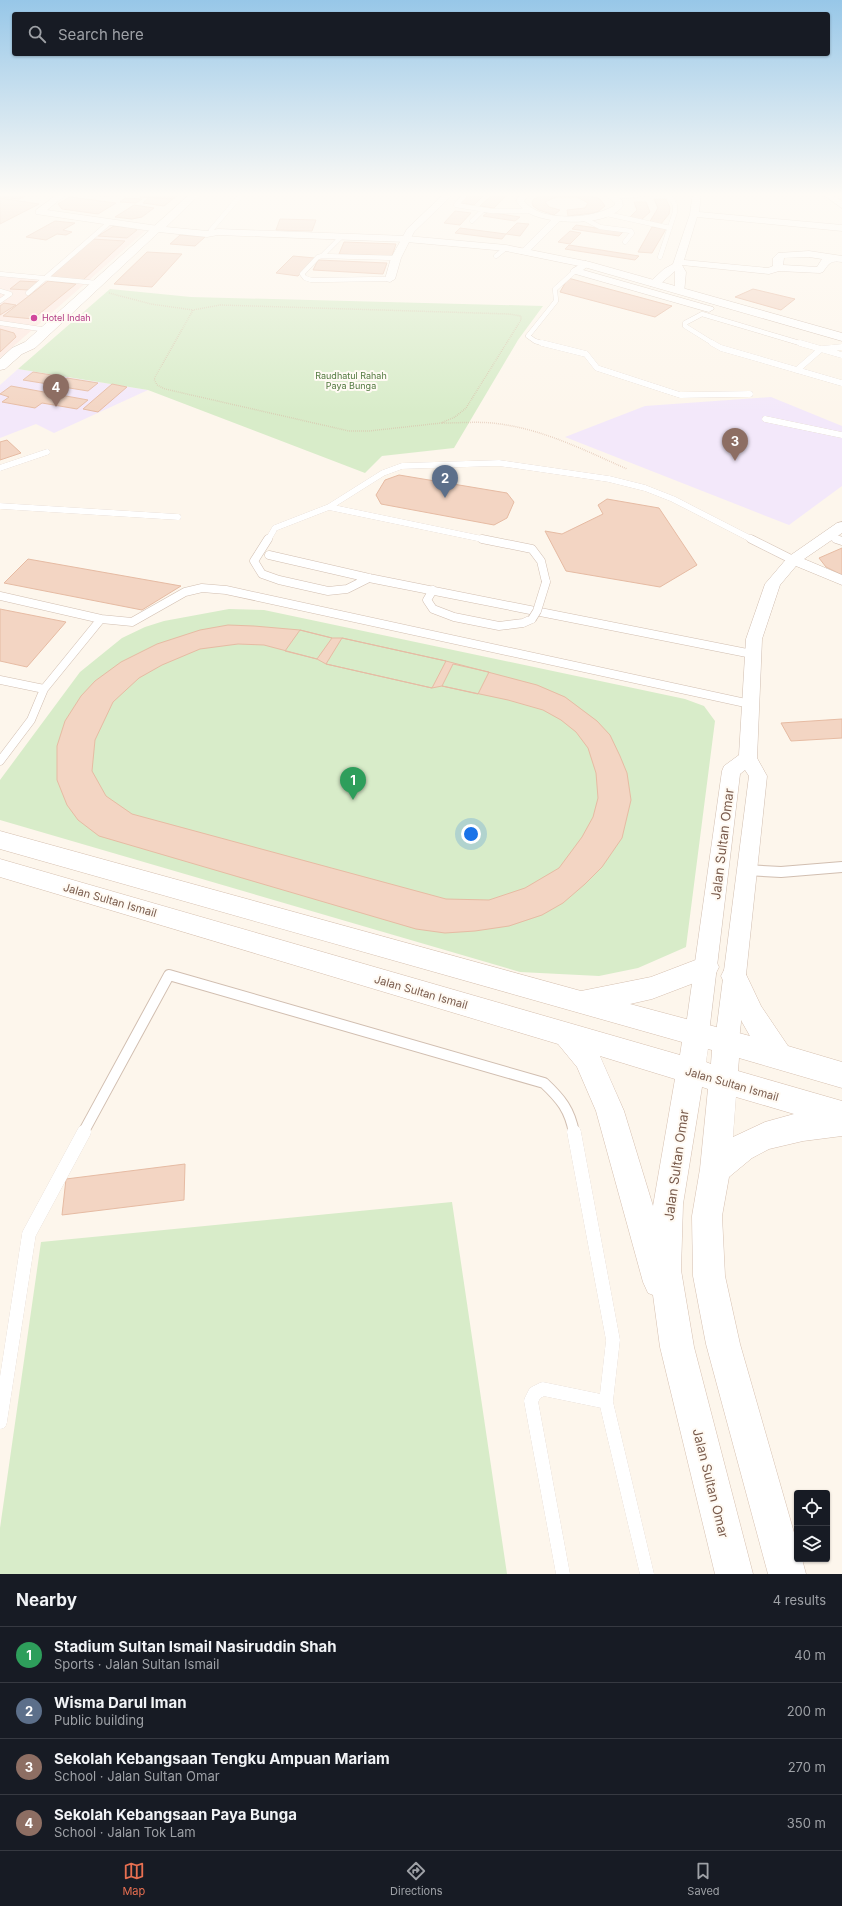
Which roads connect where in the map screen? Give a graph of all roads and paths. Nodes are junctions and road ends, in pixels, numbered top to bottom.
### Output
1 (58, 267) edge
2 (116, 267) edge
3 (308, 267) edge
4 (393, 267) edge
5 (581, 267) edge
6 (598, 267) edge
7 (672, 267) edge
8 (679, 267) edge
9 (719, 267) edge
10 (821, 267) edge
11 (778, 268) joint
12 (575, 271) junction
13 (0, 274) edge
14 (12, 275) junction
15 (46, 278) junction
16 (390, 279) joint
17 (0, 281) edge
18 (654, 284) junction
19 (94, 285) junction
20 (0, 291) edge
21 (680, 291) junction
22 (28, 293) dead end
23 (0, 301) edge
24 (720, 302) junction
25 (193, 310) junction
26 (706, 312) junction
27 (0, 323) edge
28 (47, 330) junction
29 (842, 337) edge
30 (30, 345) junction
31 (842, 347) edge
32 (821, 349) junction
33 (842, 355) edge
34 (0, 366) edge
35 (797, 370) junction
36 (0, 378) edge
37 (842, 383) edge
38 (750, 394) dead end
39 (765, 419) dead end
40 (842, 435) edge
41 (48, 452) dead end
42 (0, 468) edge
43 (0, 506) edge
44 (329, 507) junction
45 (178, 517) dead end
46 (842, 526) edge
47 (826, 535) junction
48 (842, 541) edge
49 (269, 555) dead end
50 (792, 560) junction
51 (369, 578) junction
52 (842, 580) edge
53 (433, 590) junction
54 (0, 596) edge
55 (101, 619) junction
56 (752, 654) junction
57 (0, 680) edge
58 (44, 689) junction
59 (750, 704) junction
60 (748, 758) junction
61 (0, 761) edge
62 (0, 840) edge
63 (719, 865) junction
64 (842, 867) edge
65 (0, 868) edge
66 (746, 870) junction
67 (706, 967) junction
68 (734, 976) junction
69 (579, 1002) junction
70 (697, 1034) junction
71 (567, 1035) junction
72 (727, 1041) junction
73 (779, 1056) junction
74 (691, 1072) junction
75 (842, 1075) edge
76 (724, 1081) junction
77 (842, 1115) edge
78 (842, 1122) edge
79 (715, 1169) junction
80 (677, 1347) junction
81 (606, 1402) junction
82 (0, 1422) edge
83 (562, 1574) edge
84 (647, 1574) edge
85 (734, 1574) edge
86 (787, 1574) edge

1 - 15 lane
2 - 19 main road
3 - 16 lane
4 - 16 street
5 - 12 street
6 - 18 main road
7 - 18 street
8 - 21 street
9 - 11 street
10 - 11 street
12 - 26 street
12 - 38 lane
13 - 14 lane
14 - 15 lane
14 - 17 lane
15 - 19 lane
15 - 22 lane
18 - 21 main road
19 - 25 path
19 - 28 main road
20 - 23 lane
21 - 24 main road
24 - 26 street
24 - 29 main road
25 - 25 path
26 - 32 lane
26 - 35 lane
27 - 28 lane
28 - 30 main road
30 - 34 main road
30 - 36 main road
31 - 32 lane
32 - 33 lane
32 - 35 lane
35 - 37 lane
39 - 40 lane
41 - 42 lane
43 - 45 lane
44 - 50 lane
44 - 51 lane
44 - 53 lane, bridge
46 - 47 street
47 - 48 lane
47 - 50 street
49 - 51 lane
50 - 52 street
50 - 56 street
51 - 53 lane
53 - 56 lane
54 - 55 lane
55 - 58 lane
55 - 59 lane
56 - 59 street
57 - 58 lane
58 - 61 lane
59 - 60 street
60 - 63 street, Jalan Sultan Omar
60 - 66 street
62 - 69 main road
63 - 66 street
63 - 67 street, Jalan Sultan Omar
64 - 66 lane
65 - 71 main road, Jalan Sultan Ismail
66 - 68 street
67 - 69 main road
67 - 70 street, Jalan Sultan Omar
68 - 72 street
68 - 73 main road
69 - 70 main road
70 - 72 main road
70 - 74 main road, Jalan Sultan Omar
71 - 74 main road, Jalan Sultan Ismail
71 - 80 main road
72 - 73 main road
72 - 76 main road
73 - 75 main road
74 - 76 main road, Jalan Sultan Ismail
74 - 80 main road, Jalan Sultan Omar
76 - 77 main road, Jalan Sultan Ismail
76 - 79 main road
78 - 79 main road
79 - 86 main road
80 - 85 main road, Jalan Sultan Omar
81 - 82 lane
81 - 83 lane
81 - 84 lane

